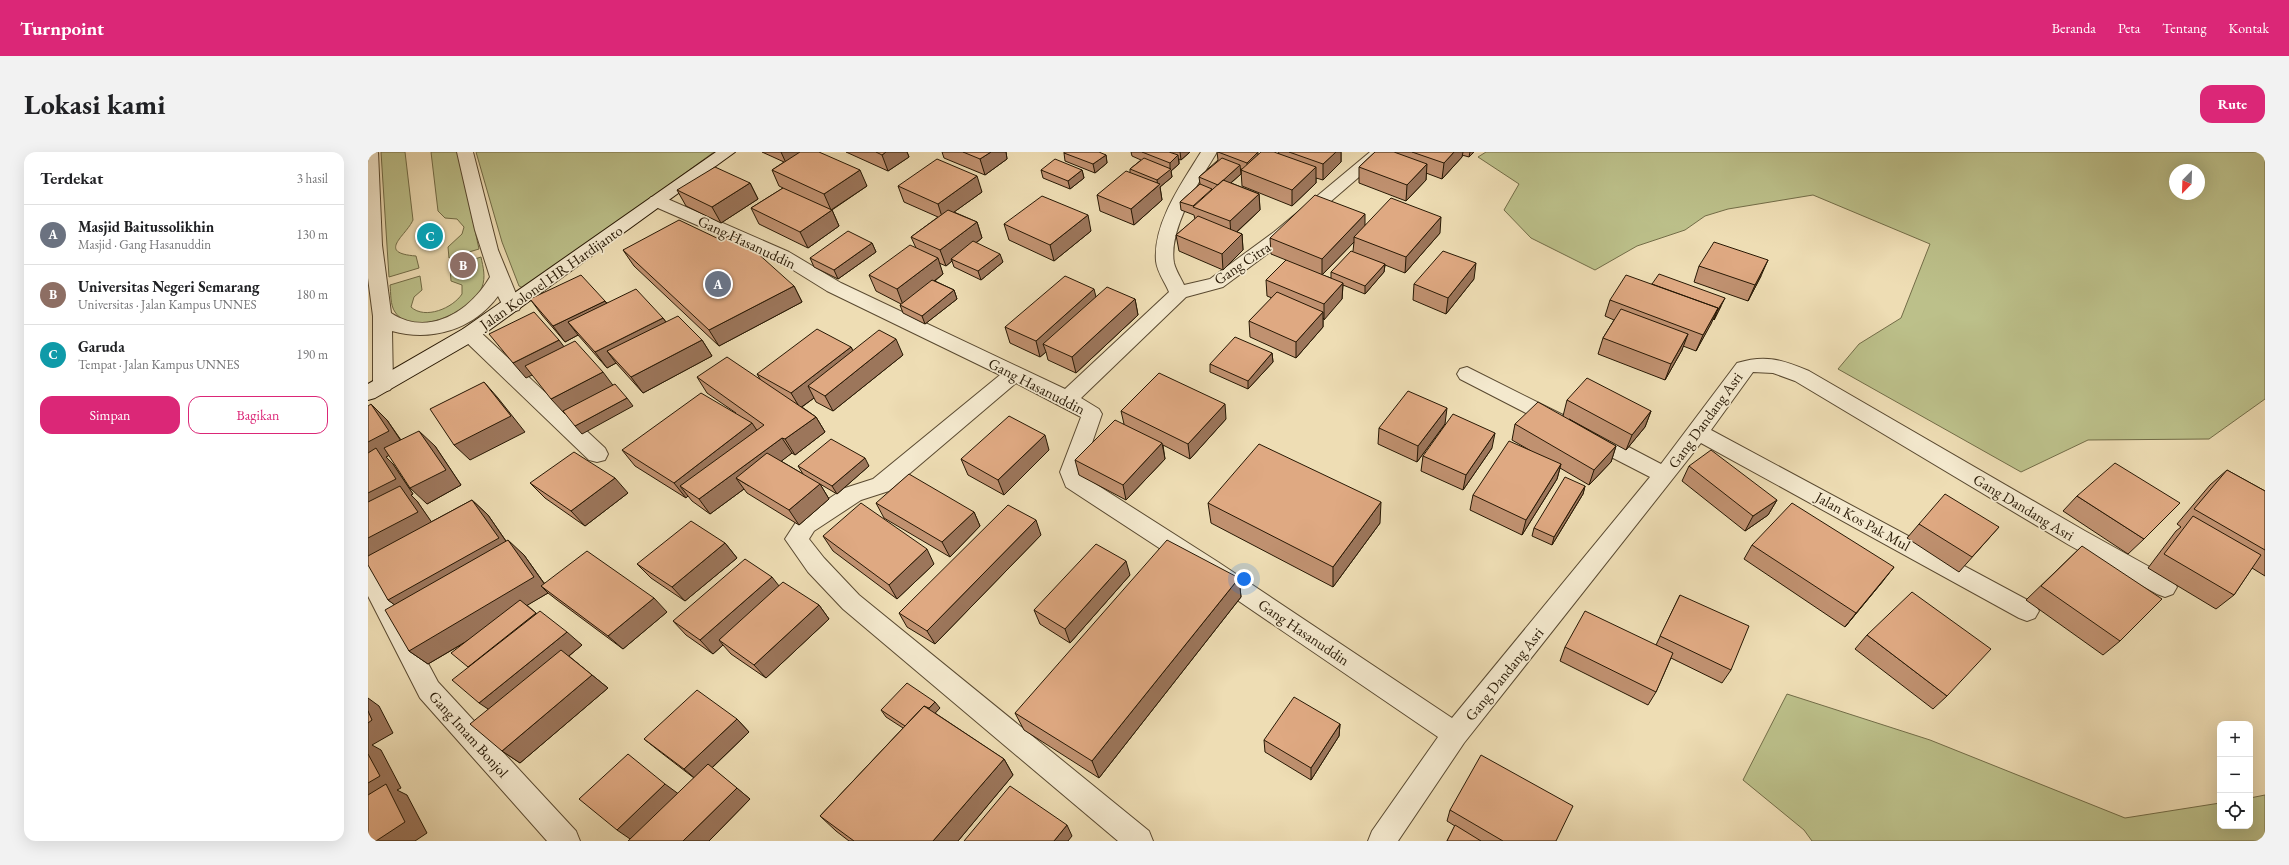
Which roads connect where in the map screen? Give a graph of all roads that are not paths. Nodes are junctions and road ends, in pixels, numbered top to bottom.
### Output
1 (370, 152) edge
2 (465, 152) edge
3 (727, 152) edge
4 (1209, 152) edge
5 (1380, 152) edge
6 (657, 201) junction
7 (498, 279) junction
8 (1179, 293) junction
9 (512, 306) junction
10 (382, 316) junction
11 (470, 334) junction
12 (1014, 374) junction
13 (1467, 374) dead end
14 (375, 389) edge
15 (1067, 399) junction
16 (1698, 432) junction
17 (597, 454) dead end
18 (1664, 475) junction
19 (368, 573) edge
20 (2165, 587) dead end
21 (2027, 611) dead end
22 (1455, 734) junction
23 (555, 838) edge
24 (1139, 841) edge
25 (1382, 841) edge

1 - 10 street
2 - 7 street
3 - 6 street, Jalan Kolonel HR Hardijanto
4 - 8 street
5 - 8 street, Gang Citra
6 - 9 street, Jalan Kolonel HR Hardijanto
6 - 12 street, Gang Hasanuddin
7 - 9 street
7 - 10 street
8 - 15 street, Gang Citra
9 - 11 street, Jalan Kolonel HR Hardijanto
10 - 14 street
11 - 14 street, Jalan Kolonel HR Hardijanto
11 - 17 street
12 - 15 street, Gang Hasanuddin
12 - 24 street
13 - 18 street
15 - 22 street, Gang Hasanuddin
16 - 18 street, Gang Dandang Asri
16 - 20 street, Gang Dandang Asri
16 - 21 street, Jalan Kos Pak Mul
18 - 22 street, Gang Dandang Asri
19 - 23 street, Gang Imam Bonjol
22 - 25 street, Gang Dandang Asri

